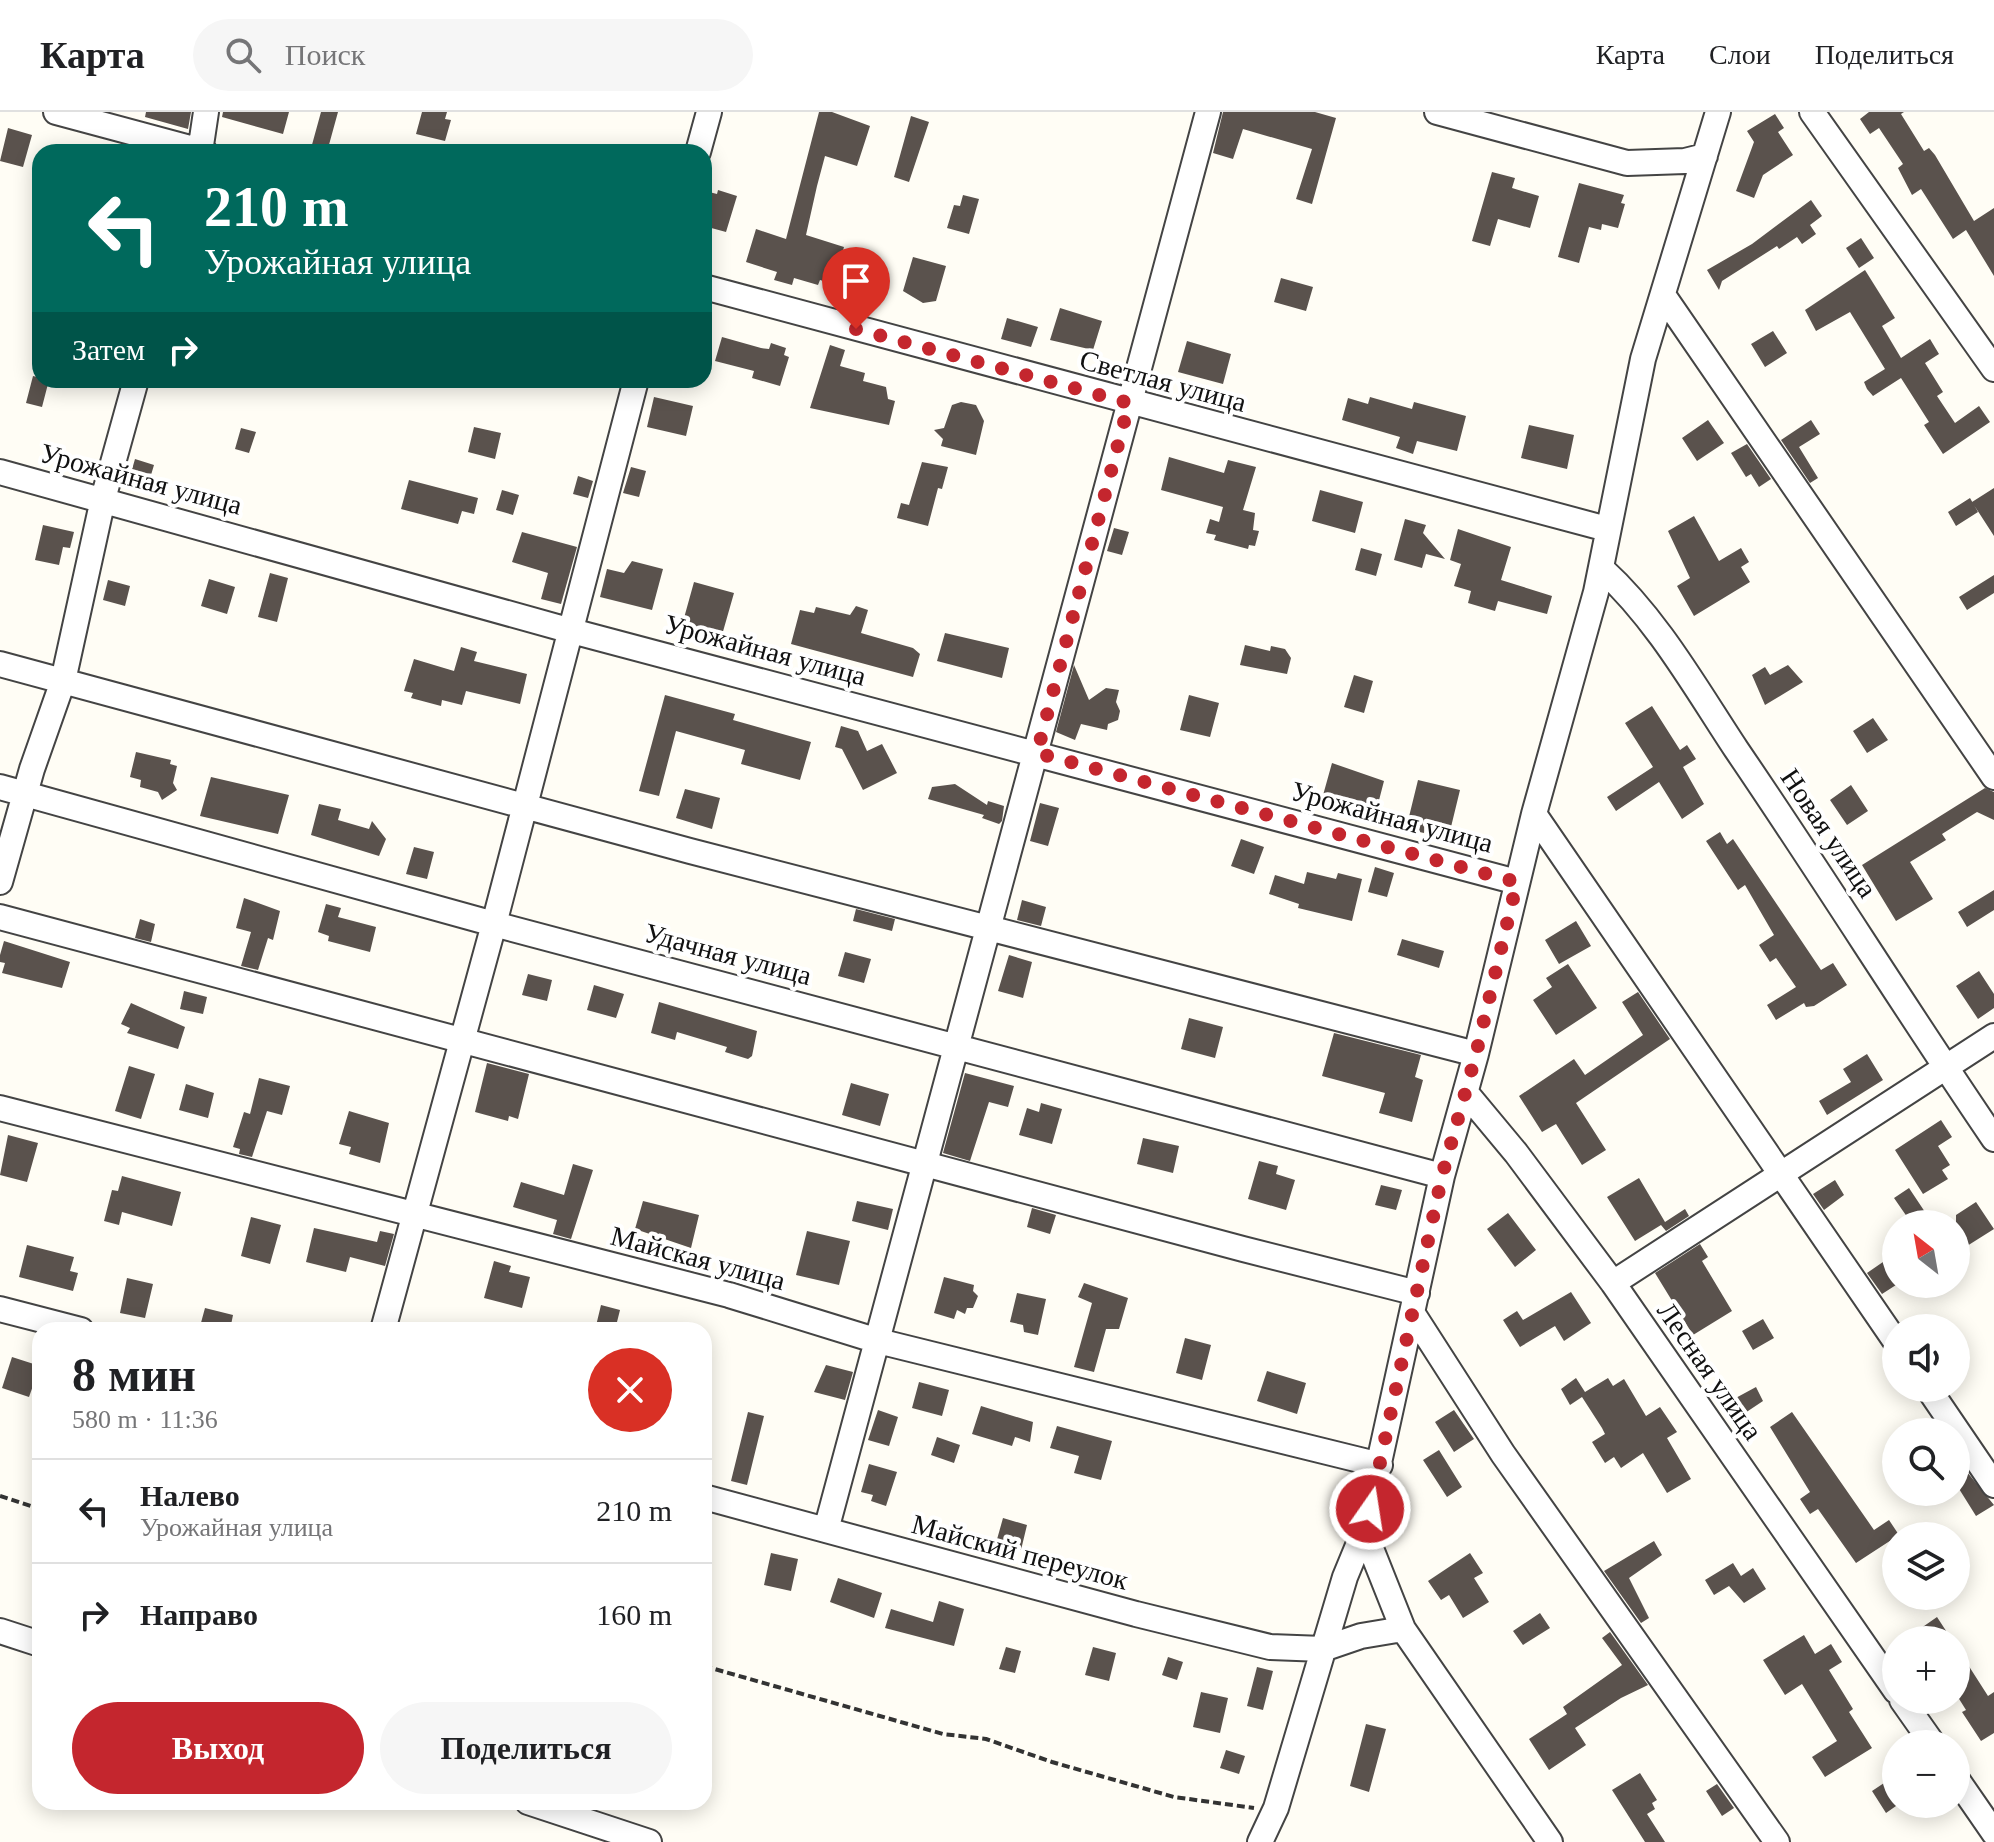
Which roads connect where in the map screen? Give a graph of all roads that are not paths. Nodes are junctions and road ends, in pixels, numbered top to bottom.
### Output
1 (56, 112) edge
2 (206, 112) edge
3 (709, 112) edge
4 (1208, 112) edge
5 (1437, 112) edge
6 (1718, 112) edge
7 (1812, 112) edge
8 (173, 144) edge
9 (203, 144) edge
10 (700, 144) edge
11 (1705, 156) junction
12 (712, 289) edge
13 (1663, 295) junction
14 (1994, 369) edge
15 (134, 388) edge
16 (634, 388) edge
17 (1129, 403) junction
18 (0, 472) edge
19 (103, 499) junction
20 (1607, 529) junction
21 (1602, 569) junction
22 (568, 630) junction
23 (0, 664) edge
24 (63, 681) junction
25 (1037, 753) junction
26 (1994, 777) edge
27 (0, 787) edge
28 (26, 793) junction
29 (523, 803) junction
30 (1534, 814) junction
31 (0, 882) edge
32 (1517, 882) junction
33 (0, 917) edge
34 (494, 924) junction
35 (989, 929) junction
36 (1994, 1036) edge
37 (461, 1040) junction
38 (956, 1047) junction
39 (1476, 1054) junction
40 (1946, 1065) junction
41 (1466, 1093) junction
42 (0, 1108) edge
43 (1994, 1139) edge
44 (925, 1165) junction
45 (1779, 1172) junction
46 (1442, 1176) junction
47 (413, 1216) junction
48 (1613, 1283) junction
49 (1415, 1303) junction
50 (0, 1309) edge
51 (50, 1322) edge
52 (385, 1322) edge
53 (1882, 1322) edge
54 (878, 1341) junction
55 (1938, 1402) edge
56 (1380, 1465) junction
57 (1994, 1485) edge
58 (712, 1499) edge
59 (826, 1530) junction
60 (1364, 1531) junction
61 (1403, 1629) junction
62 (0, 1631) edge
63 (32, 1641) edge
64 (1323, 1649) junction
65 (1882, 1671) edge
66 (1970, 1798) edge
67 (552, 1810) edge
68 (1994, 1833) edge
69 (649, 1842) edge
70 (1260, 1842) edge
71 (1550, 1842) edge
72 (1777, 1842) edge

1 - 8 street
2 - 9 street
3 - 10 street
4 - 17 street
5 - 11 street
6 - 11 street
7 - 14 street
11 - 13 street
12 - 17 street, Светлая улица
13 - 20 street
13 - 26 street
15 - 19 street
16 - 22 street
17 - 20 street, Светлая улица
17 - 25 street
18 - 19 street, Урожайная улица
19 - 22 street, Урожайная улица
19 - 24 street
20 - 21 street
21 - 30 street
21 - 40 street, Новая улица
22 - 25 street, Урожайная улица
22 - 29 street
23 - 24 street
24 - 28 street
24 - 29 street
25 - 32 street, Урожайная улица
25 - 35 street
27 - 28 street, Удачная улица
28 - 31 street
28 - 34 street, Удачная улица
29 - 34 street
29 - 35 street
30 - 32 street
30 - 45 street
32 - 39 street
33 - 37 street
34 - 37 street
34 - 38 street, Удачная улица
35 - 38 street
35 - 39 street
36 - 40 street
37 - 44 street
37 - 47 street
38 - 44 street
38 - 46 street, Удачная улица
39 - 41 street
40 - 43 street, Новая улица
40 - 45 street
41 - 46 street
41 - 48 street, Лесная улица
42 - 47 street, Майская улица
44 - 49 street
44 - 54 street
45 - 48 street
45 - 53 street
46 - 49 street
47 - 52 street
47 - 54 street, Майская улица
48 - 65 street, Лесная улица
49 - 56 street
49 - 72 street
50 - 51 street
54 - 56 street, Майская улица
54 - 59 street
55 - 57 street
56 - 60 street
58 - 59 street, Майский переулок
59 - 64 street, Майский переулок
60 - 61 street
60 - 64 street
61 - 64 street
61 - 71 street
62 - 63 street
64 - 70 street
66 - 68 street
67 - 69 street

